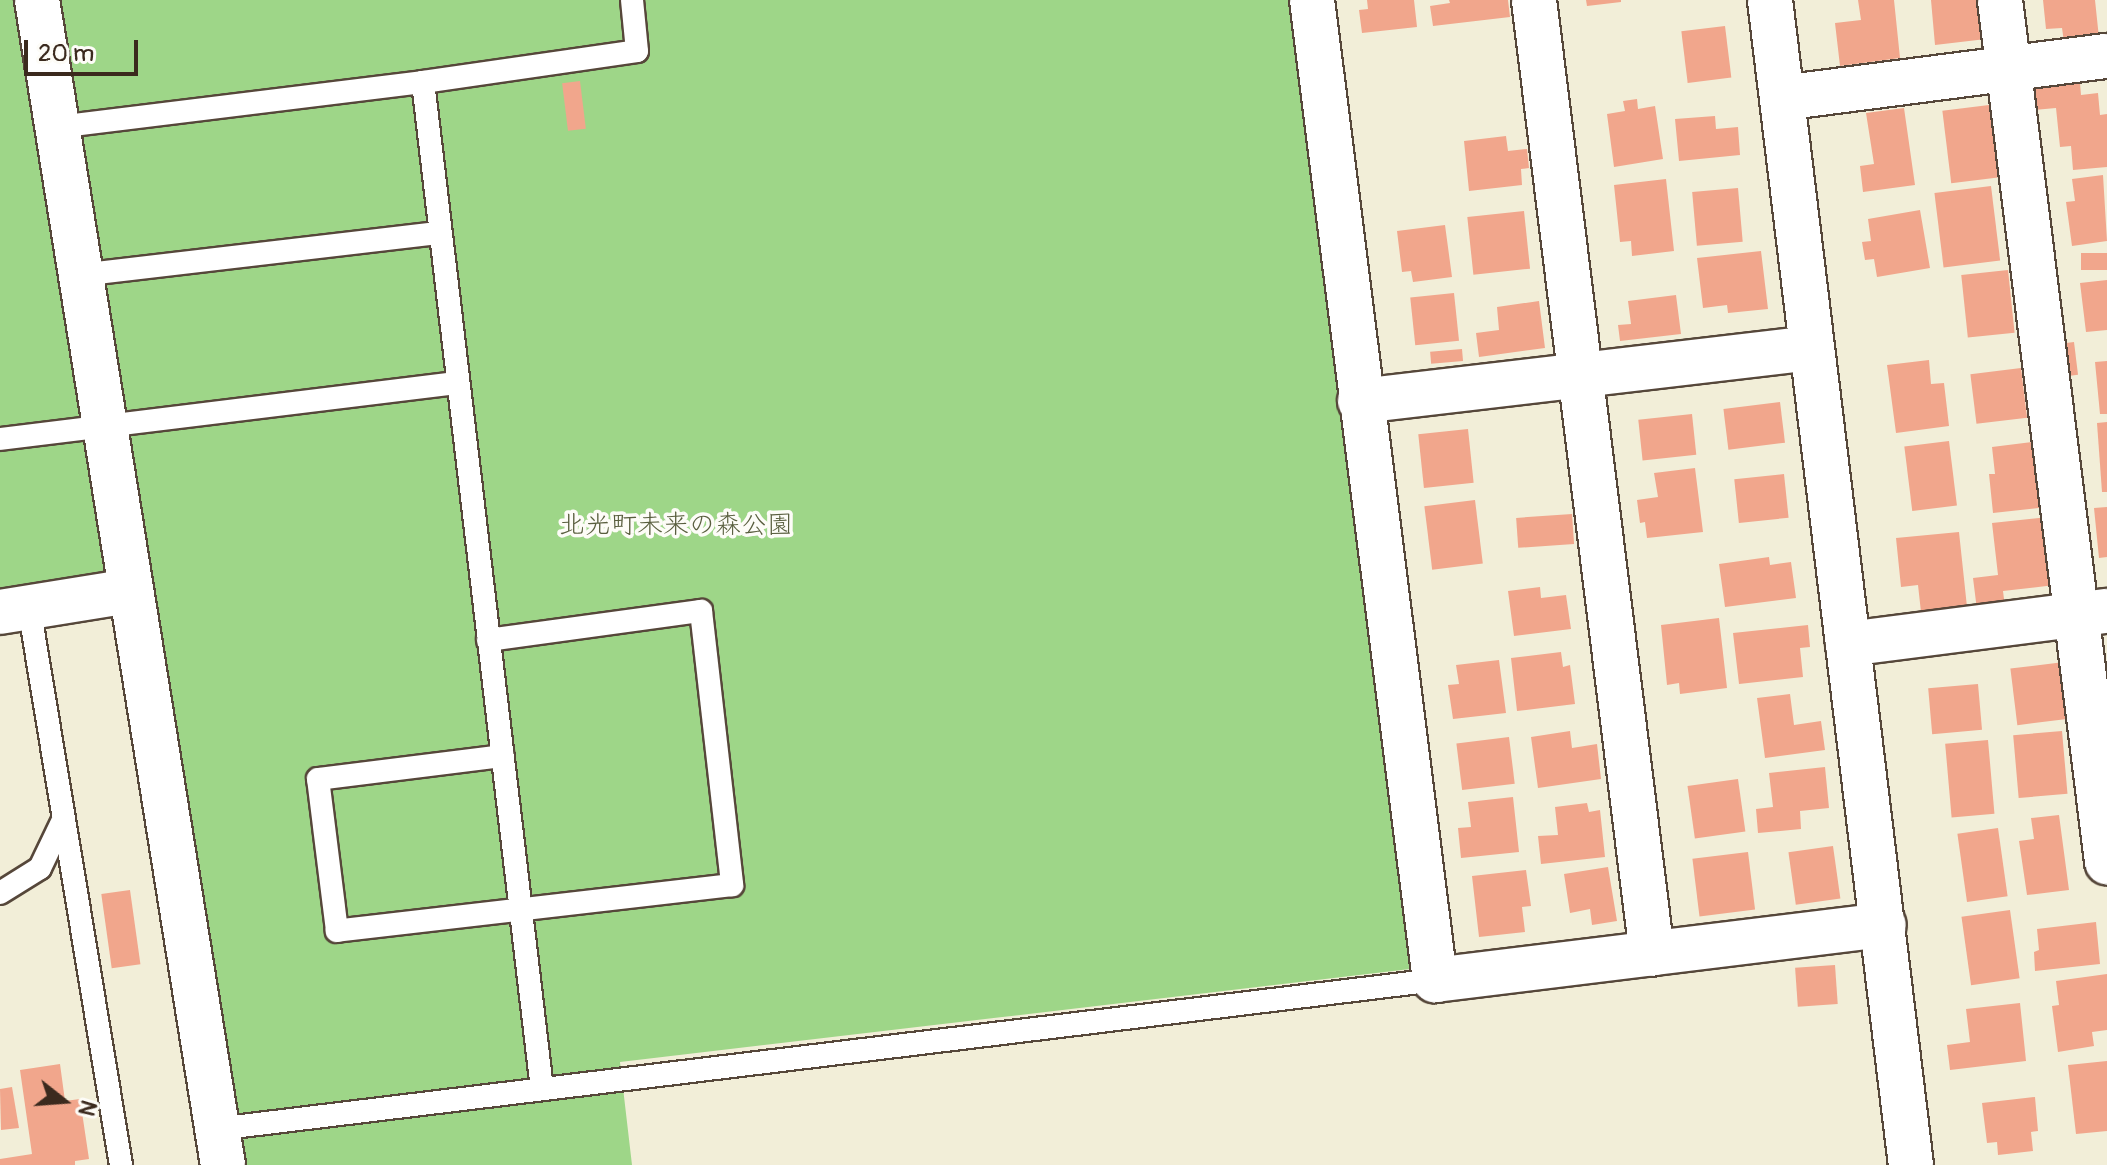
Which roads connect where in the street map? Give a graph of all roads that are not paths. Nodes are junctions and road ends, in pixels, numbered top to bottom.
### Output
1 (37, 0) edge
2 (632, 0) edge
3 (1312, 0) edge
4 (1534, 0) edge
5 (1770, 0) edge
6 (2000, 0) edge
7 (2107, 56) edge
8 (2008, 69) junction
9 (423, 82) junction
10 (1782, 98) junction
11 (57, 127) junction
12 (440, 233) junction
13 (80, 275) junction
14 (1810, 348) junction
15 (1581, 374) junction
16 (458, 383) junction
17 (1360, 401) junction
18 (104, 426) junction
19 (0, 439) edge
20 (130, 591) junction
21 (14, 610) edge
22 (2093, 613) edge
23 (488, 640) junction
24 (1848, 644) junction
25 (503, 756) junction
26 (63, 820) junction
27 (2107, 862) edge
28 (0, 893) edge
29 (521, 909) junction
30 (1884, 925) junction
31 (1652, 954) junction
32 (1435, 980) junction
33 (542, 1089) junction
34 (220, 1147) edge
35 (121, 1165) edge
36 (1911, 1165) edge

1 - 11 street
2 - 9 lane
3 - 17 street
4 - 15 street
5 - 10 street
6 - 8 street
7 - 8 street
8 - 10 street
8 - 22 street
9 - 11 lane
9 - 12 lane
10 - 14 street
11 - 13 street
12 - 13 lane
12 - 16 lane
13 - 18 street
14 - 15 street
14 - 24 street
15 - 17 street
15 - 31 street
16 - 18 lane
16 - 23 lane
17 - 32 street
18 - 19 lane
18 - 20 street
20 - 21 street
20 - 34 street
21 - 26 lane
22 - 24 street
22 - 27 street
23 - 25 lane
23 - 29 lane
24 - 30 street
25 - 29 lane
25 - 29 lane
26 - 28 lane
26 - 35 lane
29 - 33 lane
30 - 31 street
30 - 36 street
31 - 32 street
32 - 33 lane
33 - 34 lane

